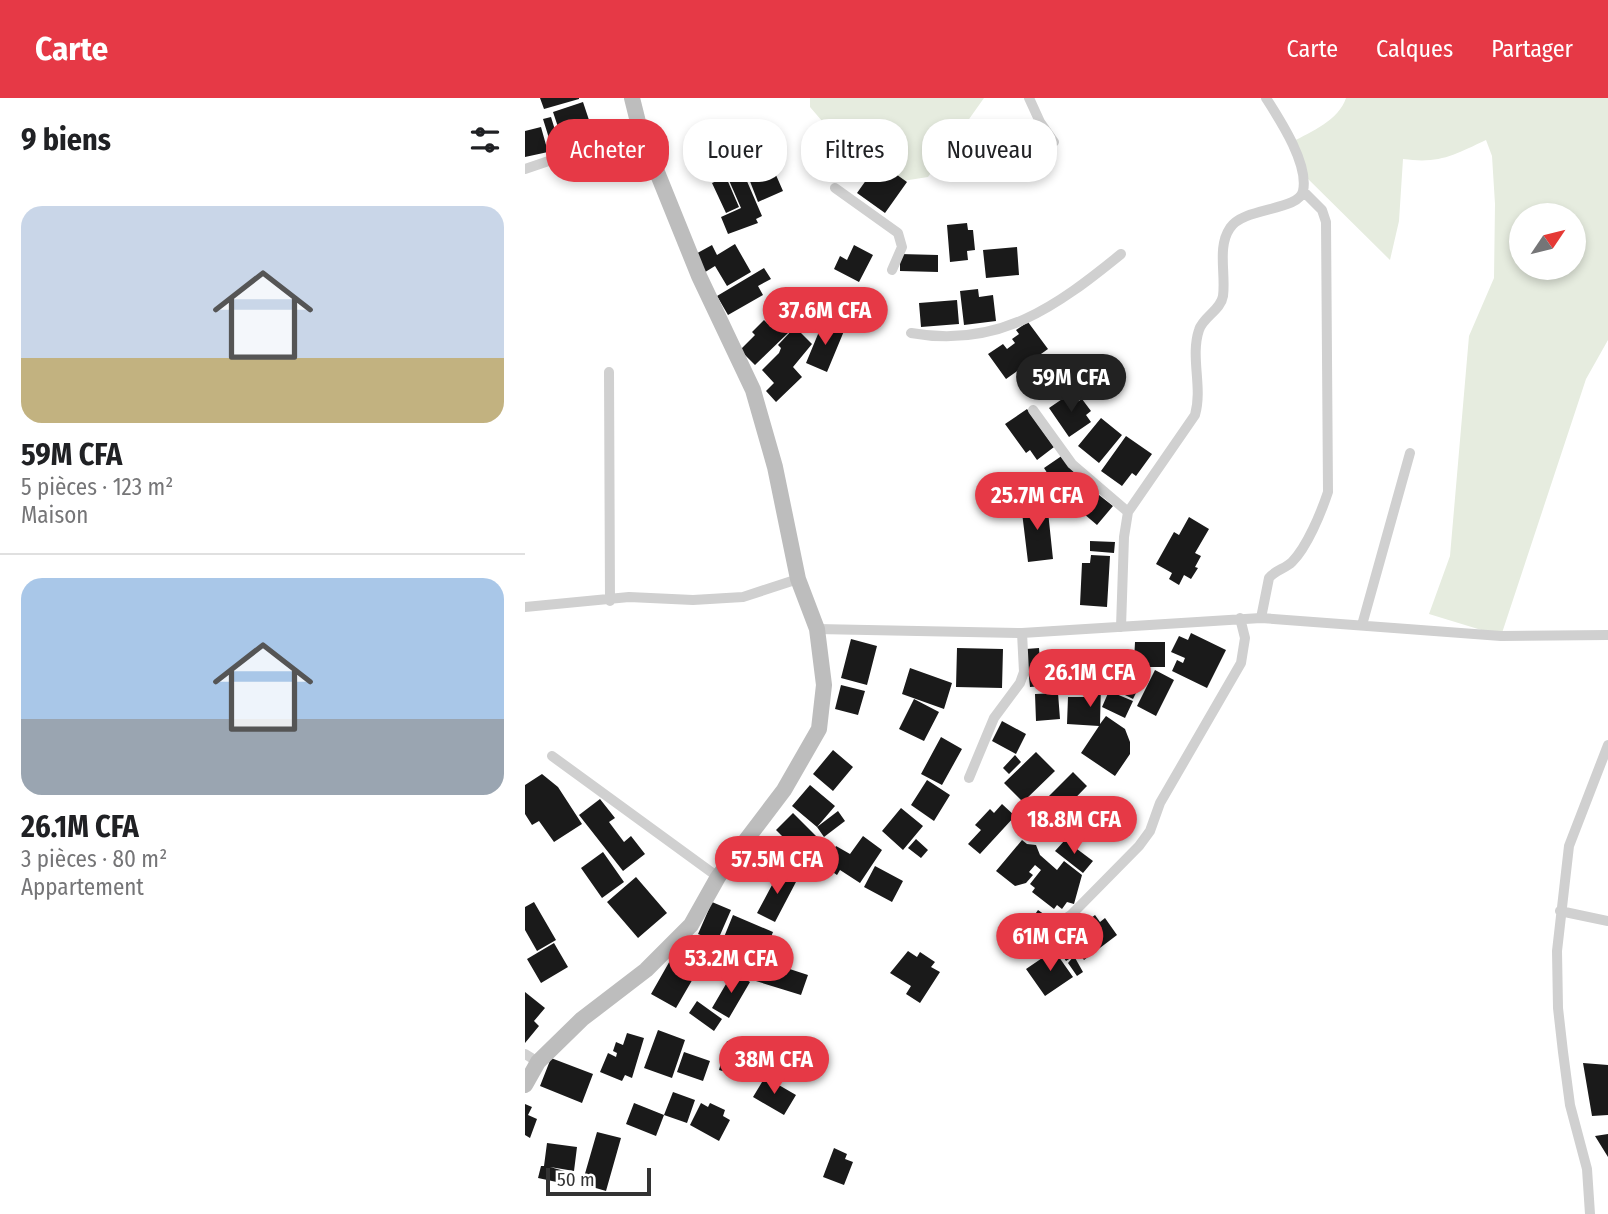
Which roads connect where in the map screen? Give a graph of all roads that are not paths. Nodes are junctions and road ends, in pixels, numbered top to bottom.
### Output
1 (632, 98) edge
2 (1029, 98) edge
3 (1266, 98) edge
4 (638, 119) edge
5 (1038, 119) edge
6 (546, 162) edge
7 (525, 169) edge
8 (662, 182) edge
9 (835, 188) dead end
10 (1304, 191) junction
11 (1121, 254) dead end
12 (892, 270) dead end
13 (911, 333) dead end
14 (609, 372) dead end
15 (1033, 410) dead end
16 (1410, 453) dead end
17 (1128, 512) junction
18 (798, 579) junction
19 (610, 601) junction
20 (525, 607) edge
21 (1240, 618) junction
22 (1261, 618) junction
23 (1362, 625) junction
24 (1121, 627) junction
25 (817, 629) junction
26 (1022, 633) junction
27 (1608, 635) edge
28 (1608, 745) edge
29 (552, 756) dead end
30 (969, 778) dead end
31 (718, 877) junction
32 (1560, 911) junction
33 (1608, 922) edge
34 (1019, 949) dead end
35 (531, 1058) edge
36 (525, 1086) edge
37 (1590, 1214) edge

1 - 4 street
2 - 5 street
3 - 10 street
6 - 7 street
8 - 18 street
9 - 12 street
10 - 17 street
10 - 22 street
11 - 13 street
14 - 19 street
15 - 17 street
16 - 23 street
17 - 24 street
18 - 19 street
18 - 25 street
19 - 20 street
21 - 22 street
21 - 24 street
21 - 34 street
22 - 23 street
23 - 27 street
24 - 26 street
25 - 26 street
25 - 31 street
26 - 30 street
28 - 32 street
29 - 31 street
31 - 35 street
32 - 33 street
32 - 37 street
35 - 36 street

